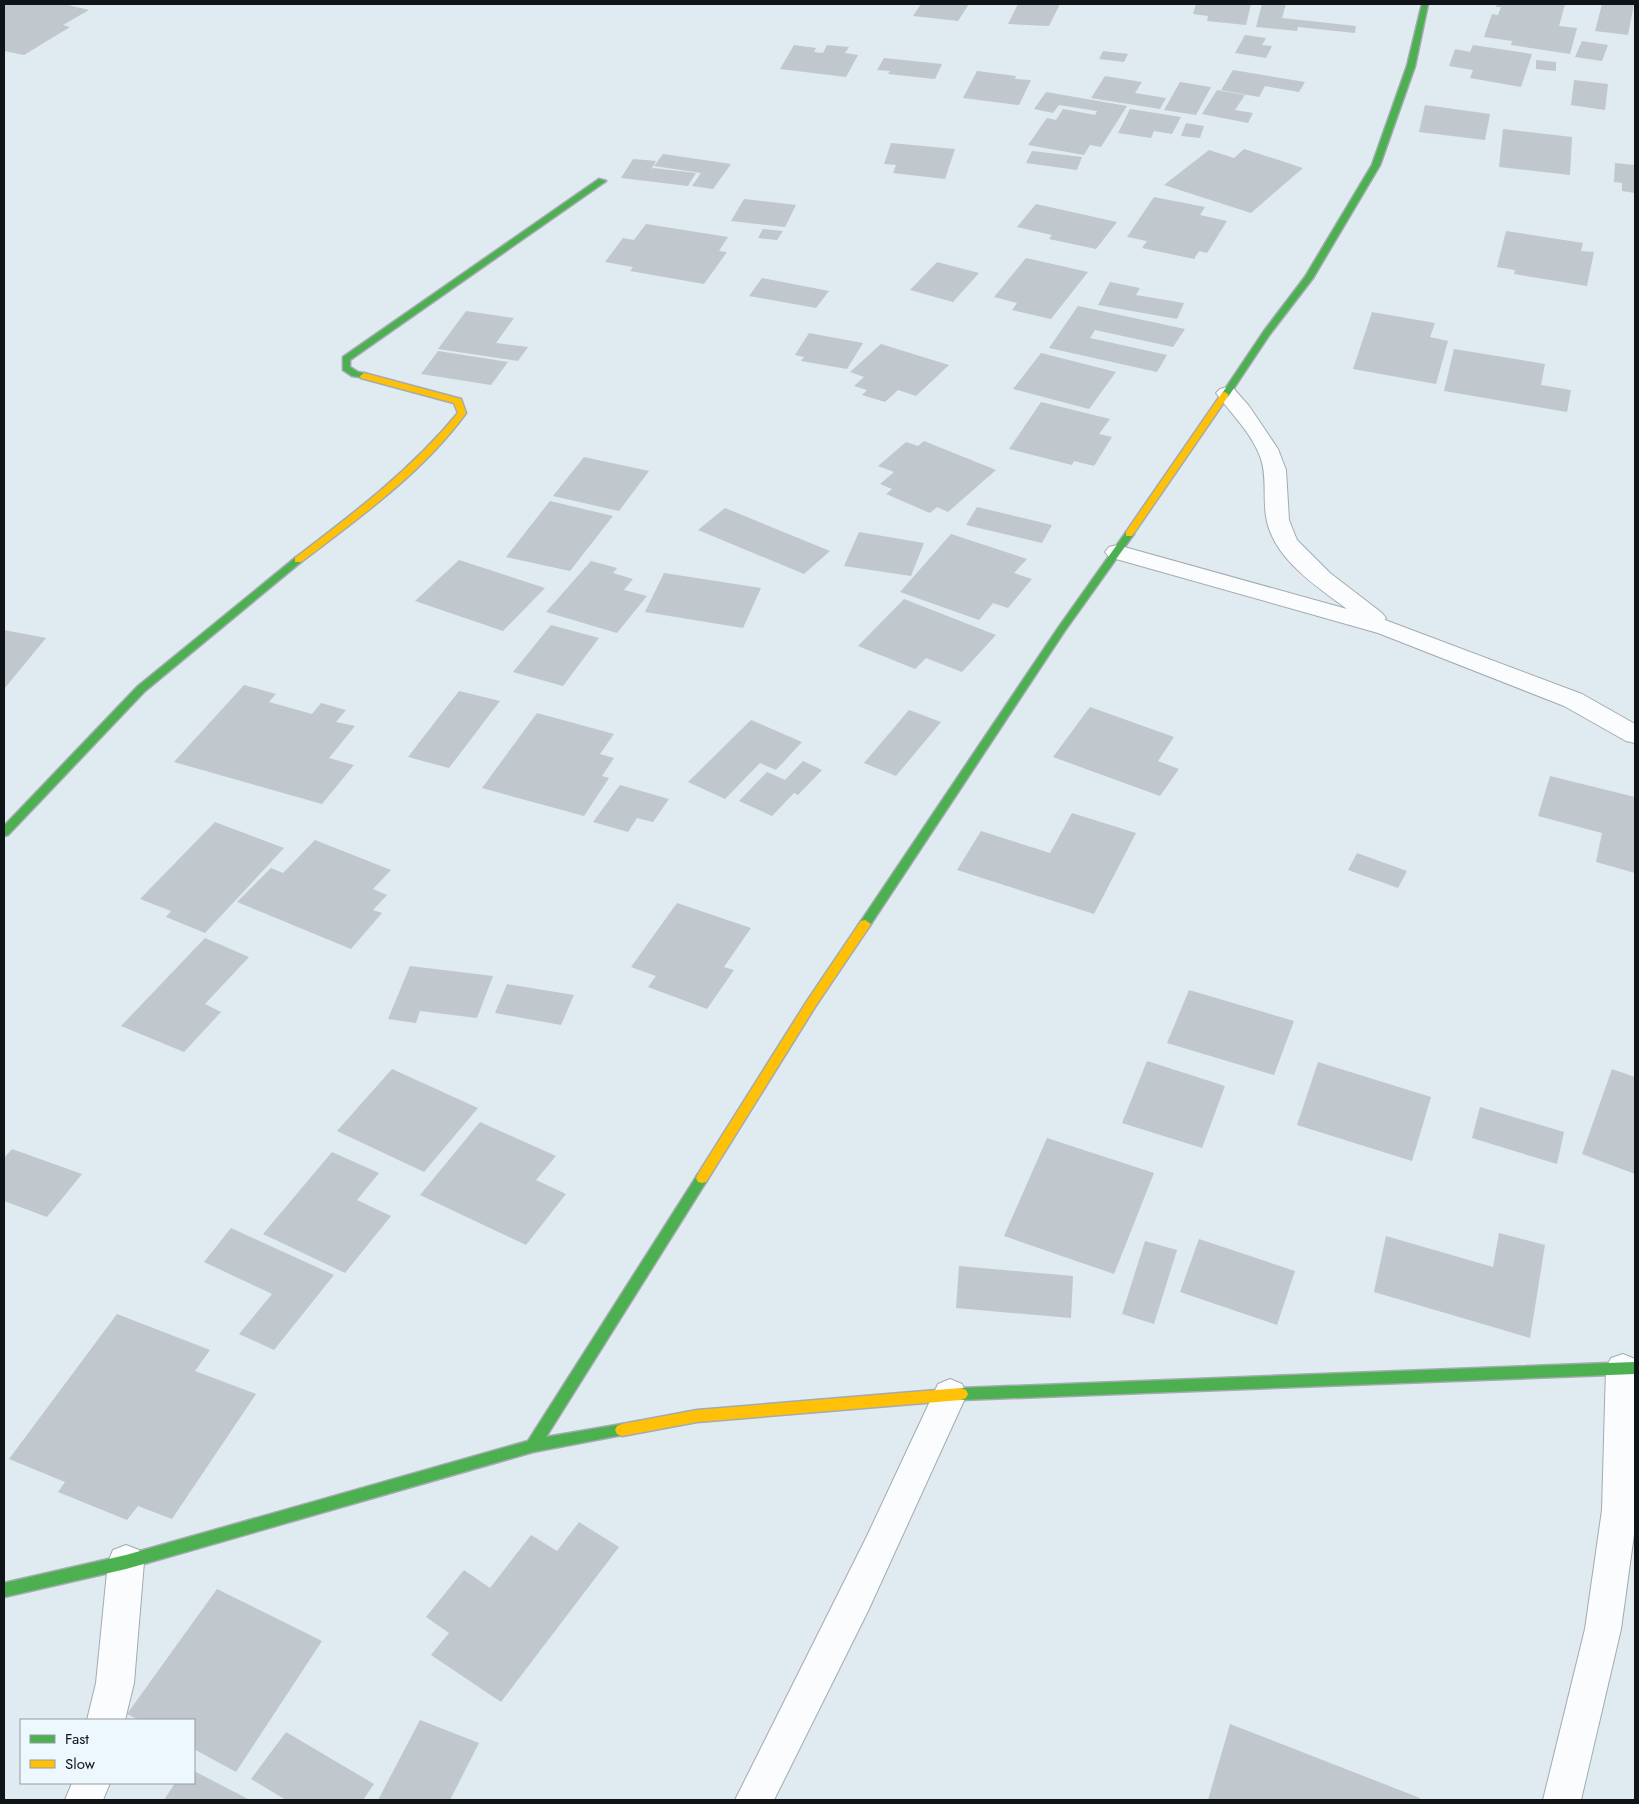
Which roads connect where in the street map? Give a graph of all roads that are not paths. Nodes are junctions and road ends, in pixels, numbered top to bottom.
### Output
1 (1425, 4) edge
2 (602, 181) dead end
3 (1227, 393) junction
4 (1117, 552) junction
5 (1387, 628) junction
6 (1635, 735) edge
7 (4, 832) edge
8 (1629, 1368) edge
9 (950, 1394) junction
10 (533, 1446) junction
11 (126, 1562) junction
12 (4, 1590) edge
13 (106, 1719) edge
14 (91, 1784) edge
15 (84, 1800) edge
16 (754, 1800) edge
17 (1562, 1800) edge

1 - 3 street
2 - 7 street
3 - 4 street
3 - 5 street
4 - 5 street
4 - 10 street
5 - 6 street
8 - 9 street
8 - 17 street
9 - 10 street
9 - 16 street
10 - 11 street
11 - 12 street
11 - 13 street
14 - 15 street

